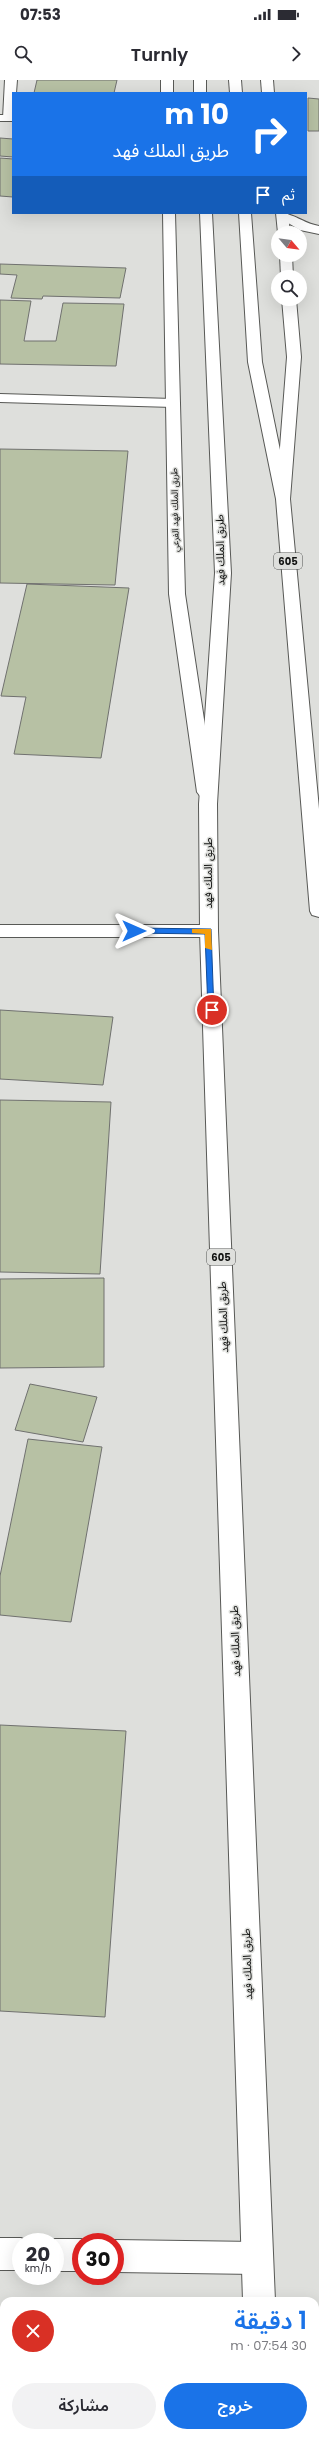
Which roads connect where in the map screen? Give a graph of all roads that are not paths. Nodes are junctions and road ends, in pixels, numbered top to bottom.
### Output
1 (11, 80) edge
2 (167, 80) edge
3 (200, 80) edge
4 (235, 80) edge
5 (267, 80) edge
6 (167, 92) edge
7 (200, 92) edge
8 (236, 92) edge
9 (268, 92) edge
10 (7, 118) edge
11 (169, 214) edge
12 (206, 214) edge
13 (245, 214) edge
14 (282, 214) edge
15 (283, 226) edge
16 (319, 230) edge
17 (290, 306) edge
18 (0, 398) edge
19 (173, 403) junction
20 (283, 500) junction
21 (208, 804) junction
22 (319, 911) edge
23 (0, 931) edge
24 (209, 931) junction
25 (0, 2254) edge
26 (12, 2254) edge
27 (124, 2256) edge
28 (257, 2258) junction
29 (259, 2297) edge

1 - 10 main road
2 - 6 main road
3 - 7 main road
4 - 8 main road
5 - 9 main road
11 - 19 main road, طريق الملك فهد الفرعي
12 - 21 main road, طريق الملك فهد / 605
13 - 20 main road, 605
14 - 15 main road
14 - 16 main road
17 - 20 main road
18 - 19 main road
19 - 21 main road, طريق الملك فهد الفرعي
20 - 22 main road, 605
21 - 24 main road, طريق الملك فهد / 605
23 - 24 main road
24 - 28 main road, طريق الملك فهد / 605
25 - 26 main road
27 - 28 main road
28 - 29 main road, طريق الملك فهد / 605

